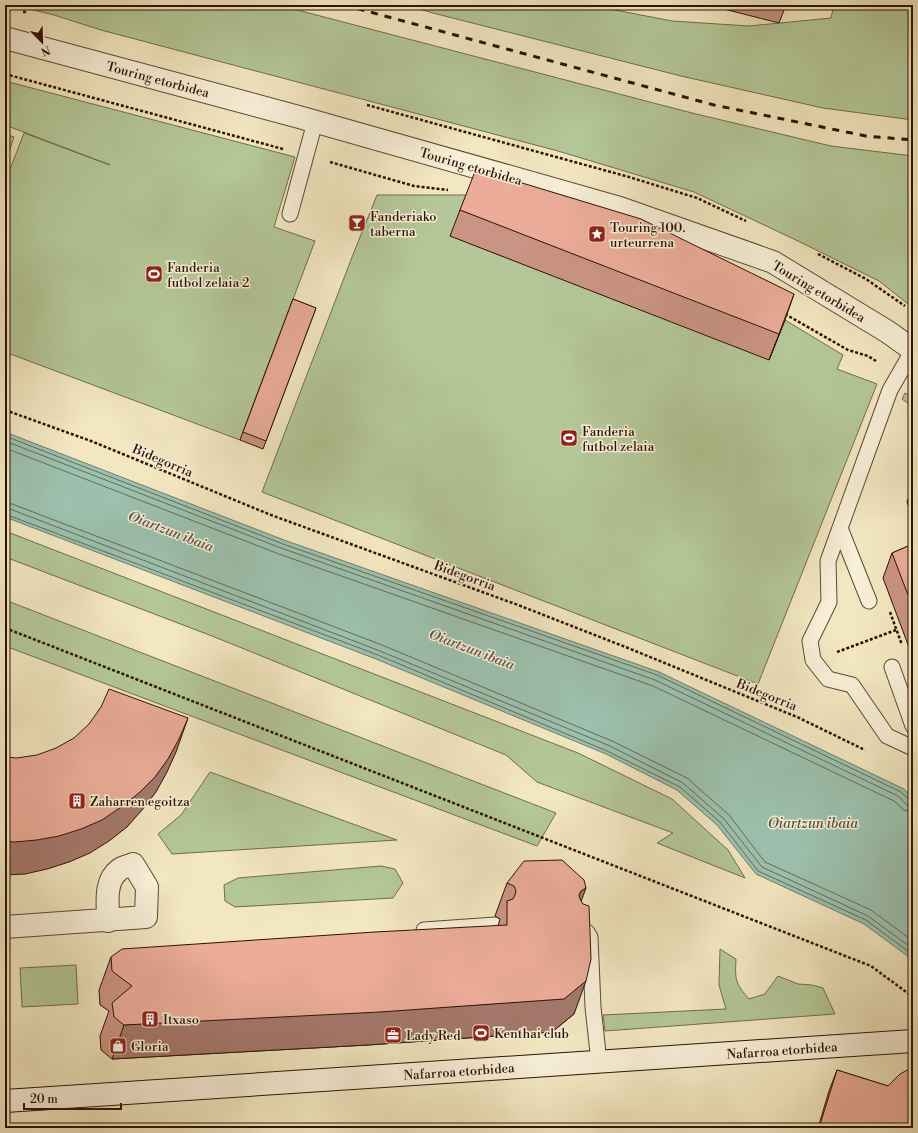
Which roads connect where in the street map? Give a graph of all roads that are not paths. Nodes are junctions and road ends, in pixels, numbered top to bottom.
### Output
1 (5, 38) edge
2 (315, 122) junction
3 (290, 214) dead end
4 (913, 350) edge
5 (840, 528) junction
6 (869, 601) dead end
7 (892, 667) dead end
8 (913, 726) edge
9 (913, 748) edge
10 (108, 921) dead end
11 (494, 925) edge
12 (5, 927) edge
13 (576, 930) edge
14 (409, 931) edge
15 (913, 1041) edge
16 (599, 1062) junction
17 (5, 1101) edge

1 - 2 street, Touring etorbidea
2 - 3 lane
2 - 4 street, Touring etorbidea
4 - 5 lane
5 - 6 lane
5 - 9 lane
7 - 8 lane
10 - 12 street
11 - 14 lane
13 - 16 lane
15 - 16 street, Nafarroa etorbidea
16 - 17 street, Nafarroa etorbidea

